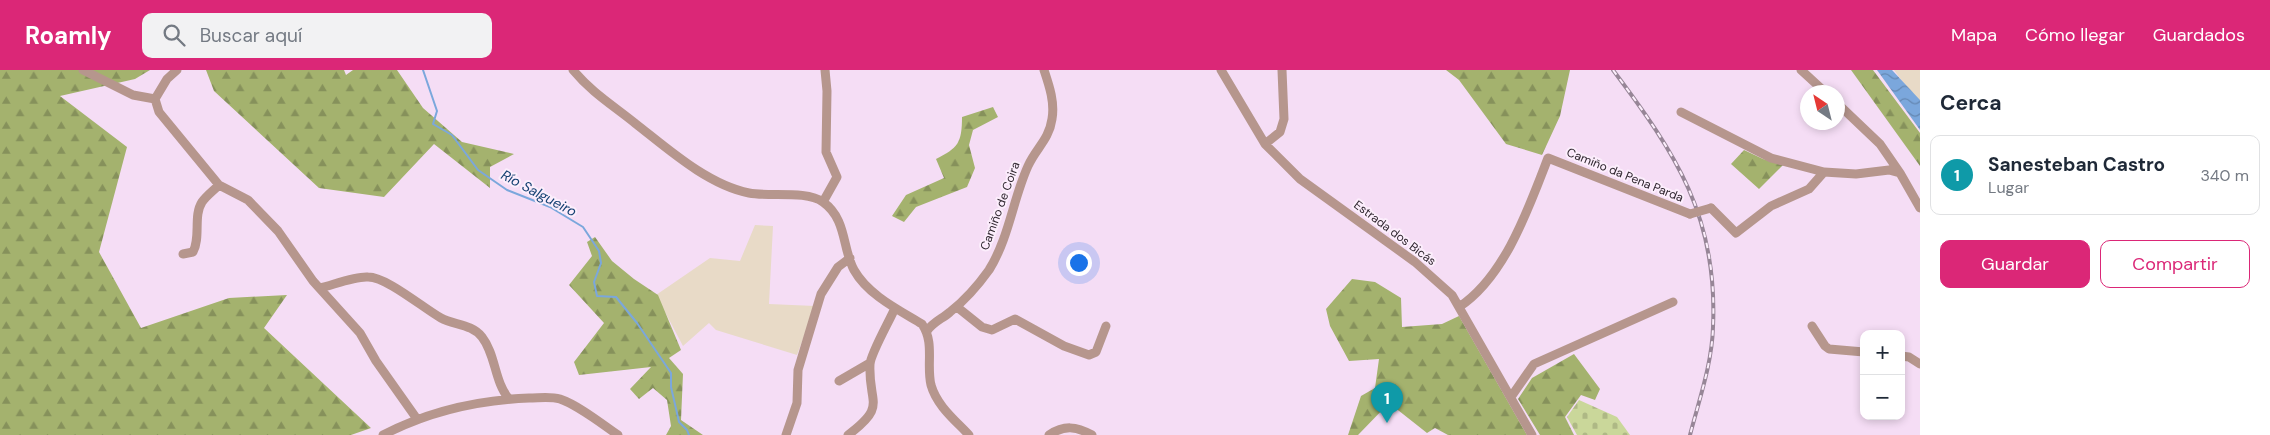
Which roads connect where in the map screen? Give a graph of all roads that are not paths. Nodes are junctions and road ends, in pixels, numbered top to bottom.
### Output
1 (83, 70) edge
2 (177, 70) edge
3 (573, 70) edge
4 (825, 70) edge
5 (1044, 70) edge
6 (1221, 70) edge
7 (1282, 70) edge
8 (1801, 70) edge
9 (1817, 85) edge
10 (155, 100) junction
11 (1845, 111) edge
12 (1681, 112) dead end
13 (1265, 144) junction
14 (1824, 172) junction
15 (1900, 172) junction
16 (219, 185) junction
17 (823, 202) junction
18 (1920, 208) edge
19 (184, 254) dead end
20 (850, 258) junction
21 (320, 288) junction
22 (1673, 302) dead end
23 (957, 307) junction
24 (1459, 307) junction
25 (895, 308) junction
26 (1106, 326) dead end
27 (1812, 326) dead end
28 (927, 331) junction
29 (1860, 352) edge
30 (1905, 356) edge
31 (870, 363) junction
32 (1920, 364) edge
33 (839, 381) dead end
34 (1511, 397) junction
35 (509, 399) junction
36 (417, 419) junction
37 (383, 435) edge
38 (618, 435) edge
39 (786, 435) edge
40 (848, 435) edge
41 (969, 435) edge
42 (1049, 435) edge
43 (1092, 435) edge
44 (1532, 435) edge

1 - 10 street
2 - 10 street
3 - 17 street
4 - 17 street
5 - 23 street, Camiño de Coira
6 - 13 street, Estrada dos Bicás
7 - 13 street
8 - 9 street
10 - 16 street
11 - 15 street
12 - 14 street
13 - 24 street, Estrada dos Bicás
14 - 15 street
14 - 24 street, Camiño da Pena Parda, bridge
15 - 18 street
16 - 19 street
16 - 21 street
17 - 20 street
20 - 25 street
20 - 39 street
21 - 35 street
21 - 36 street
22 - 34 street
23 - 26 street
23 - 28 street, Camiño de Coira
24 - 34 street, Estrada dos Bicás
25 - 28 street
25 - 31 street
27 - 29 street
28 - 41 street
30 - 32 street
31 - 33 street
31 - 40 street
34 - 44 street, Estrada dos Bicás
35 - 36 street
35 - 38 street
36 - 37 street
42 - 43 street

